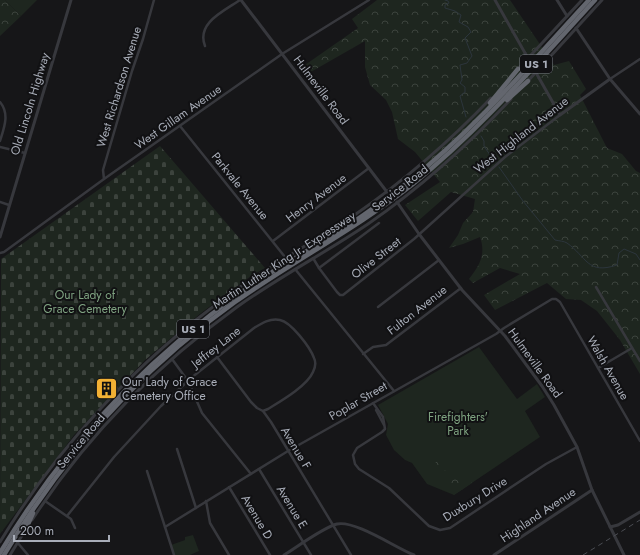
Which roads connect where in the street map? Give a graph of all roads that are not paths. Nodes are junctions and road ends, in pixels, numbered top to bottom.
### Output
1 (71, 0) edge
2 (154, 0) edge
3 (241, 0) edge
4 (369, 0) edge
5 (495, 0) edge
6 (557, 0) edge
7 (582, 0) edge
8 (589, 0) edge
9 (595, 0) edge
10 (602, 0) edge
11 (567, 16) junction
12 (576, 28) junction
13 (205, 46) dead end
14 (282, 54) junction
15 (640, 59) edge
16 (518, 70) junction
17 (610, 79) junction
18 (528, 81) junction
19 (0, 102) edge
20 (640, 114) edge
21 (560, 115) junction
22 (479, 118) junction
23 (180, 126) junction
24 (477, 126) junction
25 (0, 141) edge
26 (0, 147) edge
27 (25, 153) junction
28 (369, 168) junction
29 (104, 179) junction
30 (387, 192) junction
31 (0, 202) edge
32 (397, 202) junction
33 (9, 205) junction
34 (379, 223) dead end
35 (419, 234) junction
36 (0, 237) edge
37 (273, 241) junction
38 (0, 253) edge
39 (285, 257) junction
40 (313, 258) junction
41 (439, 260) junction
42 (319, 268) junction
43 (295, 269) junction
44 (596, 287) dead end
45 (461, 288) junction
46 (561, 303) joint
47 (378, 307) dead end
48 (500, 331) junction
49 (632, 348) junction
50 (363, 354) junction
51 (217, 357) junction
52 (172, 359) junction
53 (640, 361) edge
54 (598, 368) junction
55 (188, 381) junction
56 (394, 391) junction
57 (373, 403) junction
58 (263, 411) junction
59 (640, 441) edge
60 (577, 447) junction
61 (177, 449) dead end
62 (288, 451) junction
63 (258, 469) junction
64 (147, 471) dead end
65 (251, 474) junction
66 (229, 487) junction
67 (592, 490) junction
68 (43, 500) junction
69 (206, 502) junction
70 (196, 508) junction
71 (640, 512) edge
72 (67, 516) junction
73 (333, 526) junction
74 (165, 527) junction
75 (610, 527) junction
76 (75, 528) dead end
77 (25, 531) joint
78 (0, 542) edge
79 (17, 542) junction
80 (303, 543) junction
81 (0, 553) edge
82 (4, 555) edge
83 (10, 555) edge
84 (28, 555) edge
85 (174, 555) edge
86 (230, 555) edge
87 (270, 555) edge
88 (284, 555) edge
89 (311, 555) edge
90 (351, 555) edge
91 (414, 555) edge
92 (494, 555) edge
93 (624, 555) edge

1 - 27 street, Old Lincoln Highway
2 - 29 street, West Richardson Avenue
3 - 13 street
3 - 14 street, Hulmeville Road
4 - 14 street, West Gillam Avenue
5 - 21 street, bridge
6 - 11 street
7 - 11 street, Service Road
8 - 22 highway, Martin Luther King Jr. Expressway / US 1
9 - 24 highway, Martin Luther King Jr. Expressway / US 1
10 - 12 street, Service Road
11 - 16 street, Service Road
12 - 17 street
12 - 18 street, Service Road
14 - 23 street, West Gillam Avenue
14 - 28 street, Hulmeville Road
15 - 17 street, West Highland Avenue
16 - 22 highway
16 - 30 street, Service Road
17 - 20 street
17 - 21 street, West Highland Avenue
18 - 24 highway
18 - 32 street, Service Road
19 - 25 street
21 - 35 street, West Highland Avenue
22 - 81 highway, Martin Luther King Jr. Expressway / US 1
23 - 29 street, West Gillam Avenue
23 - 37 street, Parkvale Avenue
24 - 68 highway, Martin Luther King Jr. Expressway / US 1
26 - 27 street
27 - 33 street, Old Lincoln Highway
28 - 30 street, Hulmeville Road
28 - 37 street, Henry Avenue
29 - 38 street, West Gillam Avenue
30 - 39 street, Service Road
31 - 33 street
32 - 35 street, Hulmeville Road
32 - 40 street, Service Road
33 - 36 street, Old Lincoln Highway
34 - 42 street
35 - 41 street, Hulmeville Road
35 - 42 street, Olive Street
37 - 39 street, Parkvale Avenue
39 - 78 street, Service Road
40 - 42 street
40 - 43 street, Service Road
41 - 45 street, Hulmeville Road
41 - 47 street
43 - 50 street
43 - 52 street, Service Road
44 - 49 street
45 - 48 street, Hulmeville Road
45 - 50 street, Fulton Avenue
46 - 48 street, Poplar Street
46 - 54 street, Walsh Avenue
48 - 56 street, Poplar Street
48 - 60 street, Hulmeville Road
49 - 53 street
49 - 54 street
50 - 56 street
51 - 55 street, Jeffrey Lane
51 - 58 street, Avenue F
51 - 58 street, Jeffrey Lane
52 - 55 street
52 - 68 street, Service Road
54 - 59 street, Walsh Avenue
55 - 65 street
55 - 72 street, Jeffrey Lane
56 - 57 street, Poplar Street
57 - 60 street, Duxbury Drive
57 - 62 street, Poplar Street
58 - 62 street, Avenue F
60 - 67 street, Hulmeville Road
61 - 70 street
62 - 63 street, Poplar Street
62 - 73 street, Avenue F
63 - 65 street, Poplar Street
63 - 80 street, Avenue E
64 - 74 street
65 - 66 street, Poplar Street
66 - 69 street, Poplar Street
66 - 87 street, Avenue D
67 - 75 street, Hulmeville Road
67 - 92 street, Highland Avenue
68 - 72 street
68 - 77 highway
68 - 82 highway, Martin Luther King Jr. Expressway / US 1
69 - 70 street, Poplar Street
69 - 86 street
70 - 74 street, Poplar Street
71 - 75 street
72 - 76 street
73 - 80 street
73 - 90 street, Avenue F
73 - 91 street
74 - 85 street
75 - 93 street, Hulmeville Road
77 - 79 street
79 - 83 street
79 - 84 street
80 - 88 street
80 - 89 street, Avenue E

